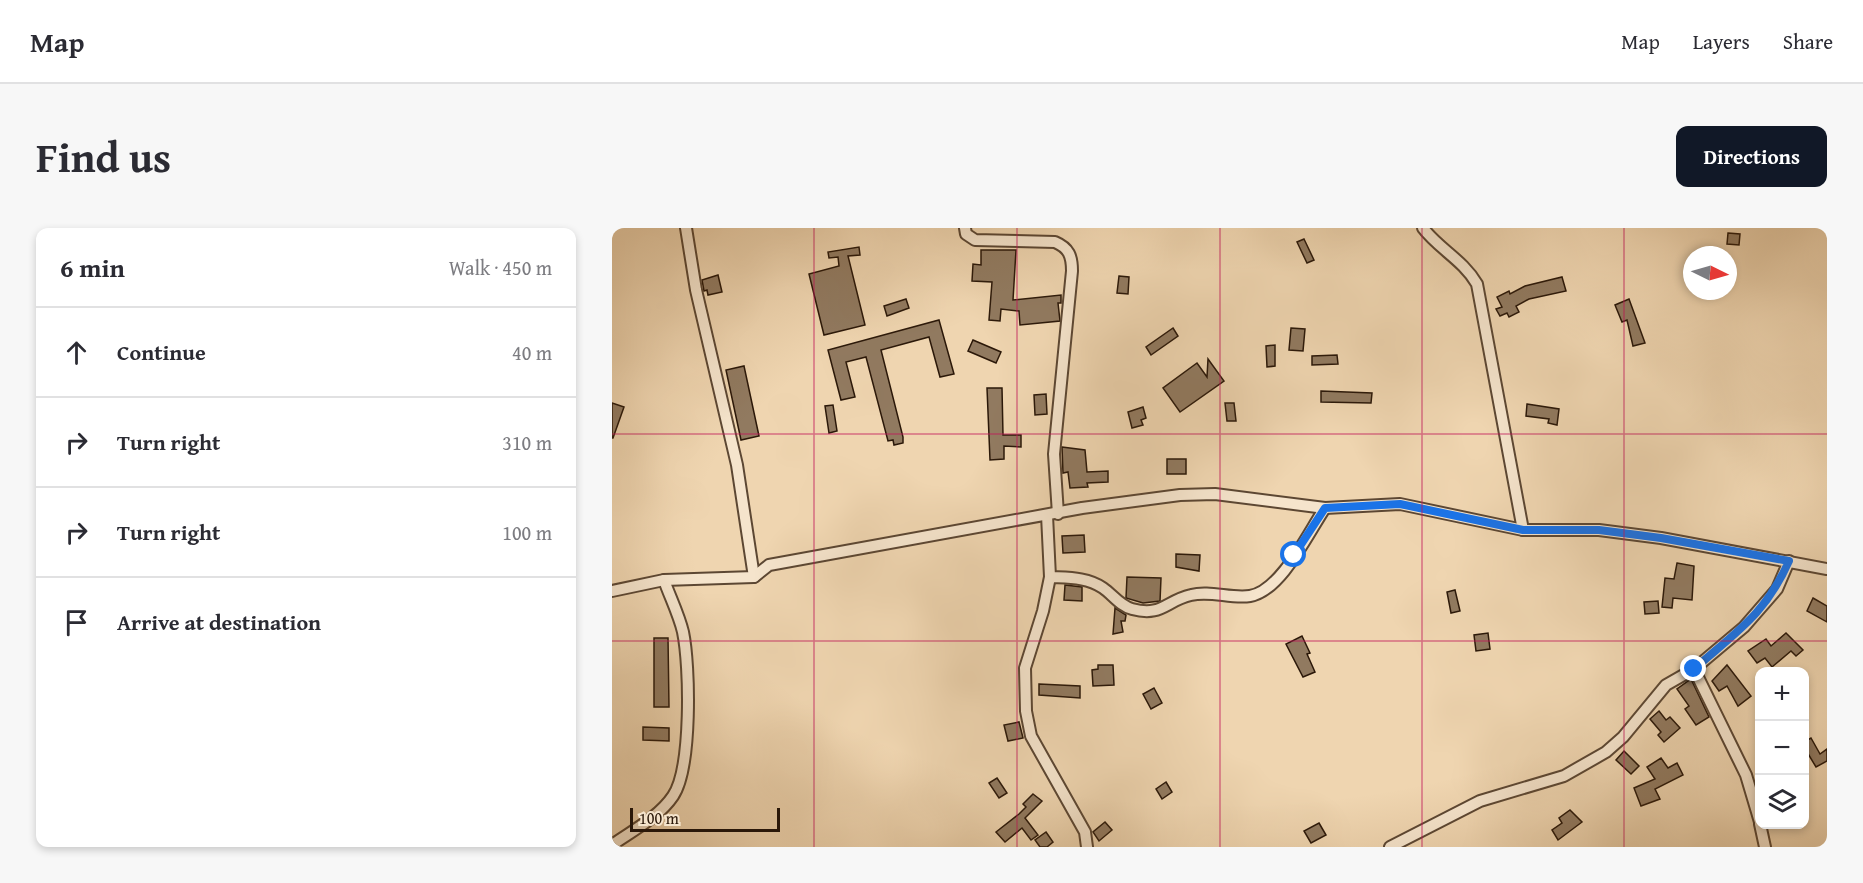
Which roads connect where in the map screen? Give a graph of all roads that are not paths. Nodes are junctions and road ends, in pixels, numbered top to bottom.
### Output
1 (686, 228) edge
2 (965, 228) edge
3 (1423, 228) edge
4 (1325, 508) junction
5 (1052, 514) junction
6 (1523, 530) junction
7 (1789, 561) junction
8 (1827, 569) edge
9 (754, 577) junction
10 (1050, 578) junction
11 (664, 580) junction
12 (612, 591) edge
13 (1694, 669) junction
14 (1755, 806) edge
15 (1761, 829) edge
16 (612, 845) edge
17 (1087, 847) edge
18 (1390, 847) edge
19 (1764, 847) edge

1 - 9 street
2 - 5 street
3 - 6 street
4 - 5 street
4 - 6 street
4 - 10 street
5 - 9 street
5 - 10 street
6 - 7 street
7 - 8 street
7 - 13 street
9 - 11 street
10 - 17 street
11 - 12 street
11 - 16 street
13 - 14 street
13 - 18 street
15 - 19 street

